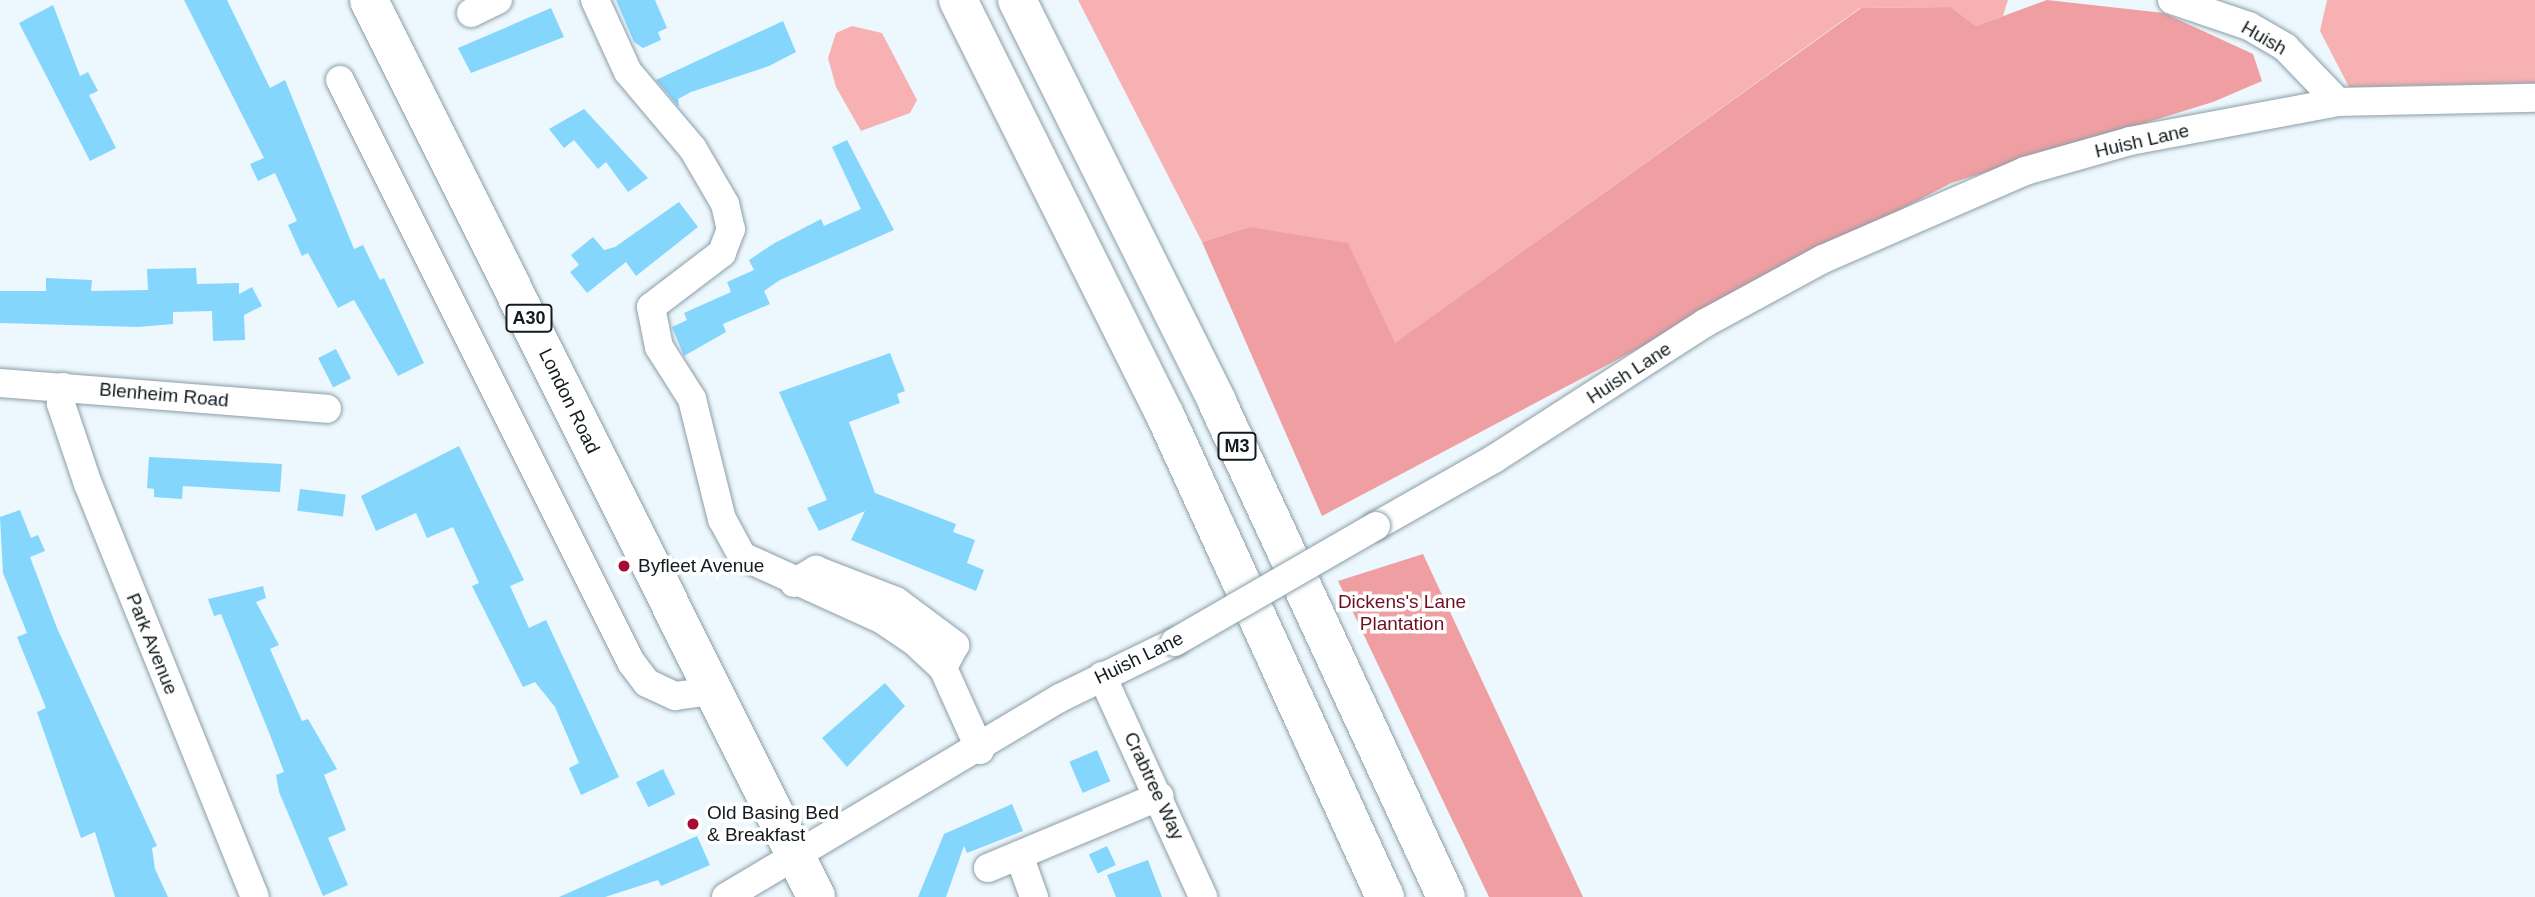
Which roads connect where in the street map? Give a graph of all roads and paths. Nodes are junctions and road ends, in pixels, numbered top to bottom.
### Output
1 (369, 0) edge
2 (595, 0) edge
3 (958, 0) edge
4 (1017, 0) edge
5 (2172, 0) edge
6 (340, 80) dead end
7 (2535, 98) edge
8 (2338, 102) junction
9 (0, 383) edge
10 (63, 387) junction
11 (328, 408) dead end
12 (1102, 676) junction
13 (709, 691) junction
14 (980, 750) junction
15 (1160, 796) junction
16 (795, 854) junction
17 (1019, 855) junction
18 (988, 868) dead end
19 (255, 897) edge
20 (726, 897) edge
21 (816, 897) edge
22 (1034, 897) edge
23 (1203, 897) edge
24 (1385, 897) edge
25 (1446, 897) edge

1 - 13 main road, London Road / A30
2 - 14 street
3 - 24 main road, M3
4 - 25 main road, M3
5 - 8 street, Huish
6 - 13 street
7 - 8 street, Huish Lane
8 - 12 street, Huish Lane, bridge
9 - 10 street, Blenheim Road
10 - 11 street, Blenheim Road
10 - 19 street, Park Avenue
12 - 14 street, Huish Lane
12 - 15 street, Crabtree Way
13 - 16 main road, London Road / A30
14 - 16 street, Huish Lane
15 - 17 street
15 - 23 street, Crabtree Way
16 - 20 street
16 - 21 main road, London Road / A30
17 - 18 street
17 - 22 street

